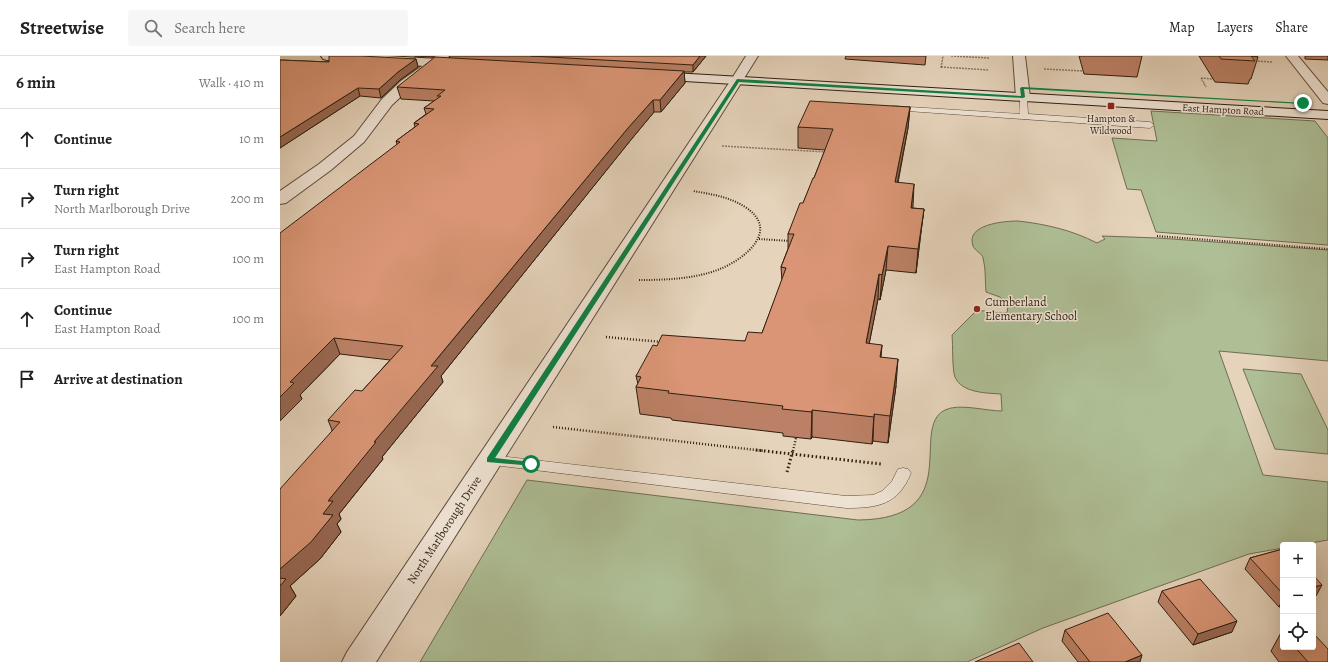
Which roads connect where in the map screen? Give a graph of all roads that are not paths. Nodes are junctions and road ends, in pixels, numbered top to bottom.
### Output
1 (327, 56) edge
2 (752, 56) edge
3 (1019, 56) edge
4 (1292, 56) edge
5 (439, 59) edge
6 (469, 64) edge
7 (645, 70) edge
8 (740, 76) junction
9 (1022, 92) junction
10 (1328, 100) edge
11 (1328, 104) edge
12 (886, 108) edge
13 (1328, 115) edge
14 (1024, 117) junction
15 (1150, 125) dead end
16 (280, 199) edge
17 (490, 460) junction
18 (903, 473) dead end
19 (358, 662) edge

1 - 5 street
2 - 8 street, North Marlborough Drive
3 - 9 street
4 - 10 street
5 - 6 street
5 - 16 street
7 - 8 street, East Hampton Road
8 - 9 street, East Hampton Road
8 - 17 street, North Marlborough Drive
9 - 11 street, East Hampton Road
9 - 13 street, East Hampton Road
9 - 14 lane
12 - 14 lane
14 - 15 lane
17 - 18 lane
17 - 19 street, North Marlborough Drive

